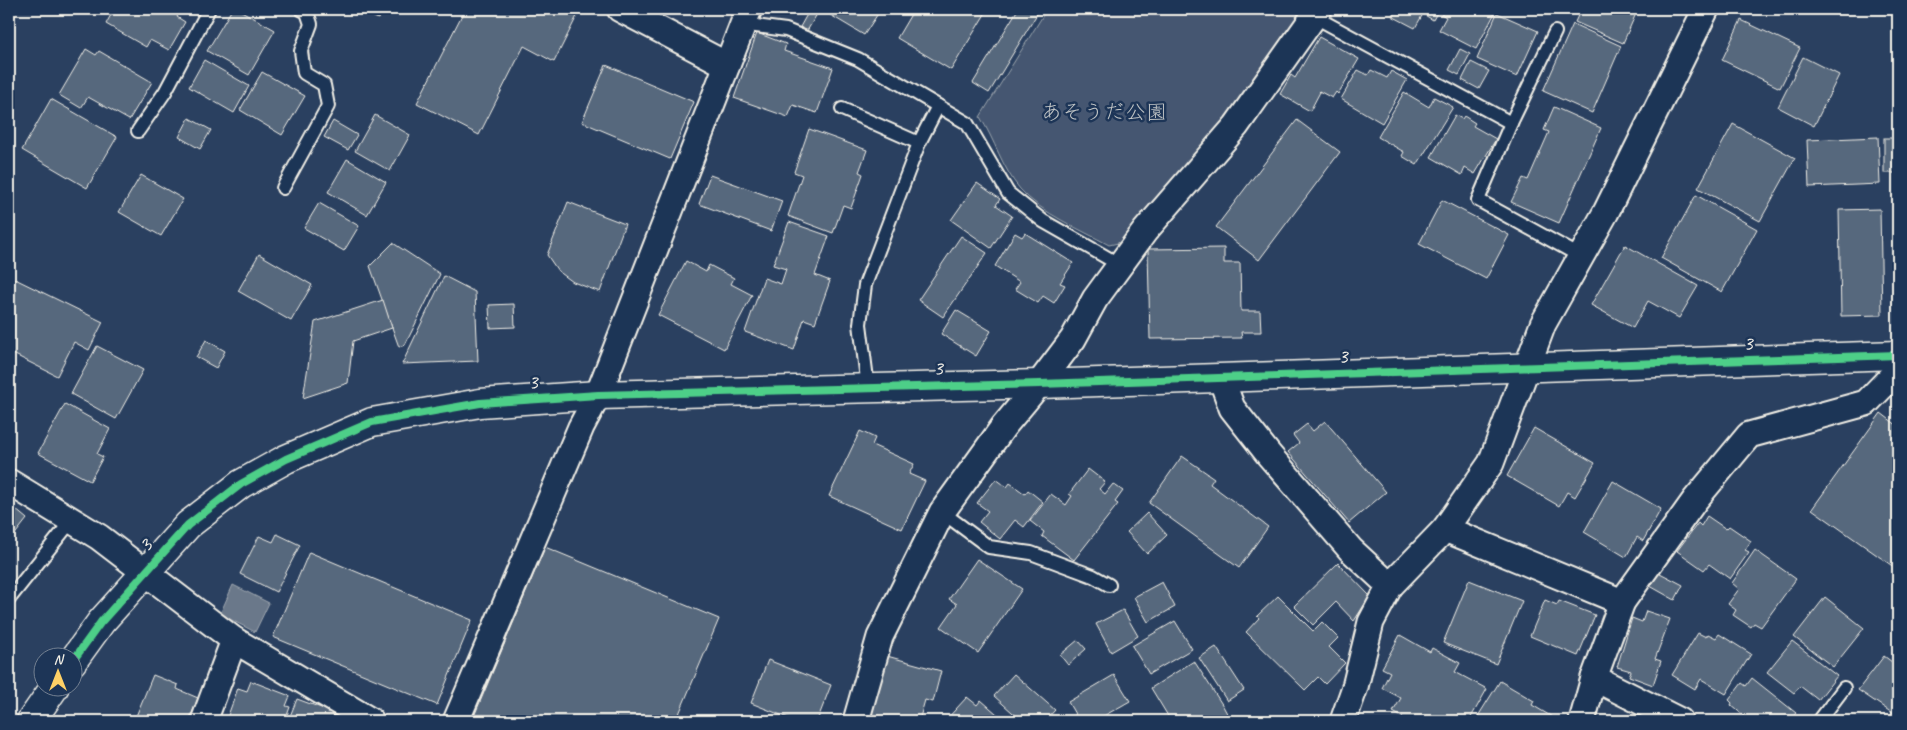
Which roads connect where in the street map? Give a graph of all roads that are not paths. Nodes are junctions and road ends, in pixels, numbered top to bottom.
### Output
1 (209, 9) edge
2 (301, 9) edge
3 (620, 9) edge
4 (1706, 9) edge
5 (1317, 13) edge
6 (745, 17) edge
7 (1554, 32) dead end
8 (727, 65) junction
9 (938, 106) junction
10 (842, 109) dead end
11 (1511, 122) junction
12 (138, 131) dead end
13 (919, 143) junction
14 (283, 188) dead end
15 (1580, 256) junction
16 (1120, 265) junction
17 (1898, 356) edge
18 (1526, 368) junction
19 (1898, 370) edge
20 (1221, 378) junction
21 (1039, 384) junction
22 (868, 387) junction
23 (598, 395) junction
24 (9, 482) edge
25 (942, 512) junction
26 (72, 520) junction
27 (1445, 529) junction
28 (143, 572) junction
29 (1109, 585) dead end
30 (1390, 586) junction
31 (9, 599) edge
32 (1622, 602) junction
33 (234, 640) junction
34 (82, 648) edge
35 (1594, 678) junction
36 (1844, 688) dead end
37 (47, 698) edge
38 (31, 721) edge
39 (204, 721) edge
40 (371, 721) edge
41 (456, 721) edge
42 (856, 721) edge
43 (1343, 721) edge
44 (1582, 721) edge
45 (1680, 721) edge
46 (1819, 721) edge

1 - 12 lane
2 - 14 lane
3 - 8 street
4 - 15 street
5 - 11 lane
5 - 16 street
6 - 8 street
6 - 9 lane
7 - 11 lane
8 - 23 street
9 - 13 lane
9 - 16 lane
10 - 13 lane
11 - 15 lane
13 - 22 lane
15 - 18 street
16 - 21 street
17 - 18 street, 3
18 - 20 street, 3
18 - 27 street
19 - 32 street
20 - 21 street, 3
20 - 30 street
21 - 22 street, 3
21 - 25 street
22 - 23 street, 3
23 - 28 street, 3
23 - 41 street
24 - 26 street
25 - 29 lane
25 - 42 street
26 - 28 street
26 - 31 lane
27 - 30 street
27 - 32 street
28 - 33 street
28 - 34 street, 3
30 - 43 street
32 - 35 street
33 - 39 street
33 - 40 street
35 - 44 street
35 - 45 street
36 - 46 lane
37 - 38 street

